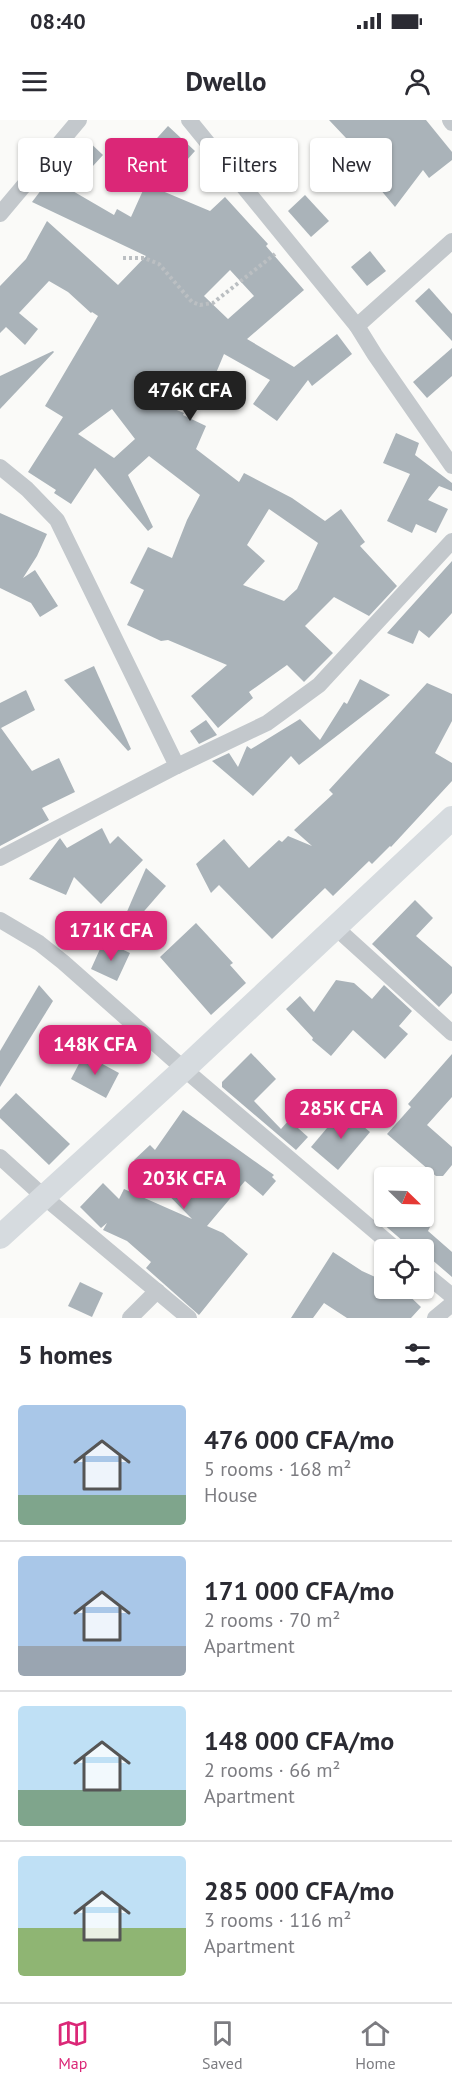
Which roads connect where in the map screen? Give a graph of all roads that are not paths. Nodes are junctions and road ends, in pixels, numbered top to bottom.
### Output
1 (79, 120) edge
2 (189, 120) edge
3 (0, 214) edge
4 (452, 241) edge
5 (357, 326) junction
6 (452, 466) edge
7 (0, 467) edge
8 (452, 541) edge
9 (177, 766) junction
10 (452, 818) edge
11 (0, 858) edge
12 (0, 920) edge
13 (335, 927) junction
14 (452, 1033) edge
15 (184, 1069) junction
16 (0, 1157) edge
17 (44, 1196) junction
18 (0, 1237) edge
19 (384, 1239) edge
20 (434, 1281) edge
21 (157, 1291) junction
22 (452, 1296) edge
23 (452, 1304) edge
24 (130, 1318) edge
25 (189, 1318) edge
26 (435, 1318) edge

1 - 3 street
2 - 5 street
4 - 5 street
5 - 6 street
7 - 9 street
8 - 9 street
9 - 11 street
10 - 13 main road
12 - 15 street
13 - 14 street
13 - 15 main road
15 - 17 main road
15 - 19 street
16 - 17 street
17 - 18 main road
17 - 21 street
20 - 22 street
21 - 24 street
21 - 25 street
23 - 26 street

